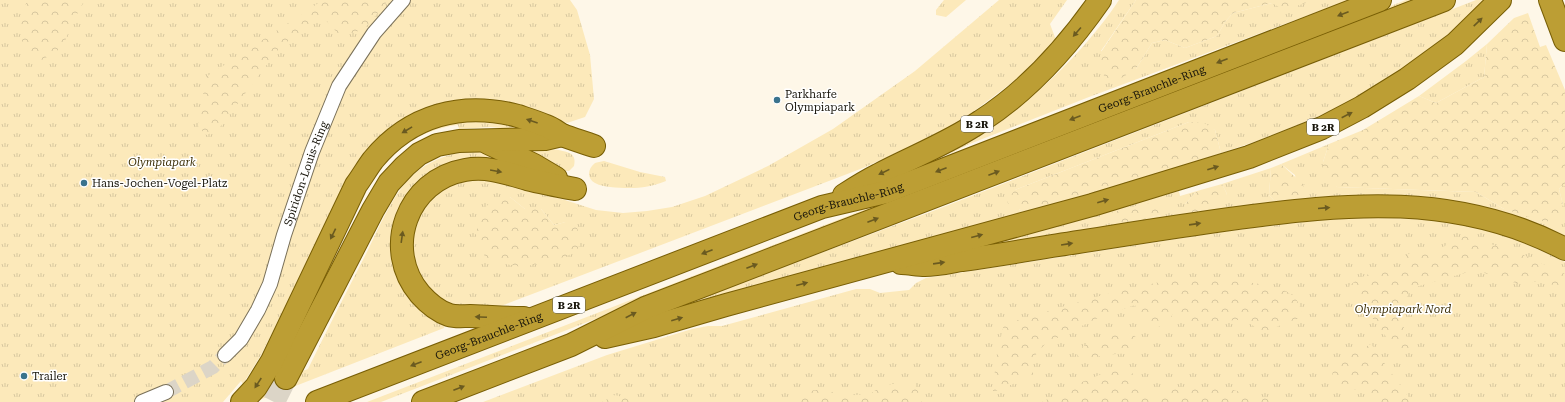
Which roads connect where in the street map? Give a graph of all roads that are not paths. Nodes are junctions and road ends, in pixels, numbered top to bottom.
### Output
1 (403, 0) edge
2 (1100, 0) edge
3 (1380, 0) edge
4 (1444, 0) edge
5 (1500, 0) edge
6 (1550, 0) edge
7 (1563, 36) edge
8 (562, 135) junction
9 (485, 141) junction
10 (594, 146) dead end
11 (822, 207) junction
12 (1565, 249) edge
13 (886, 261) junction
14 (534, 318) junction
15 (571, 345) junction
16 (225, 355) tunnel mouth
17 (286, 378) tunnel mouth
18 (166, 392) tunnel mouth
19 (142, 402) edge
20 (242, 402) edge
21 (317, 402) edge
22 (423, 402) edge

1 - 16 street, Spiridon-Louis-Ring
2 -> 11 highway, B 2R
3 -> 11 highway, Georg-Brauchle-Ring
15 -> 4 highway, Georg-Brauchle-Ring
13 -> 5 highway, B 2R
6 - 7 highway
8 - 9 highway
8 - 10 highway
8 -> 20 highway
14 -> 9 highway
9 - 17 highway
11 -> 14 highway, Georg-Brauchle-Ring / B 2R
13 -> 12 highway
15 -> 13 highway, B 2R
14 -> 21 highway, Georg-Brauchle-Ring / B 2R
22 -> 15 highway, Georg-Brauchle-Ring / B 2R
18 - 19 street

